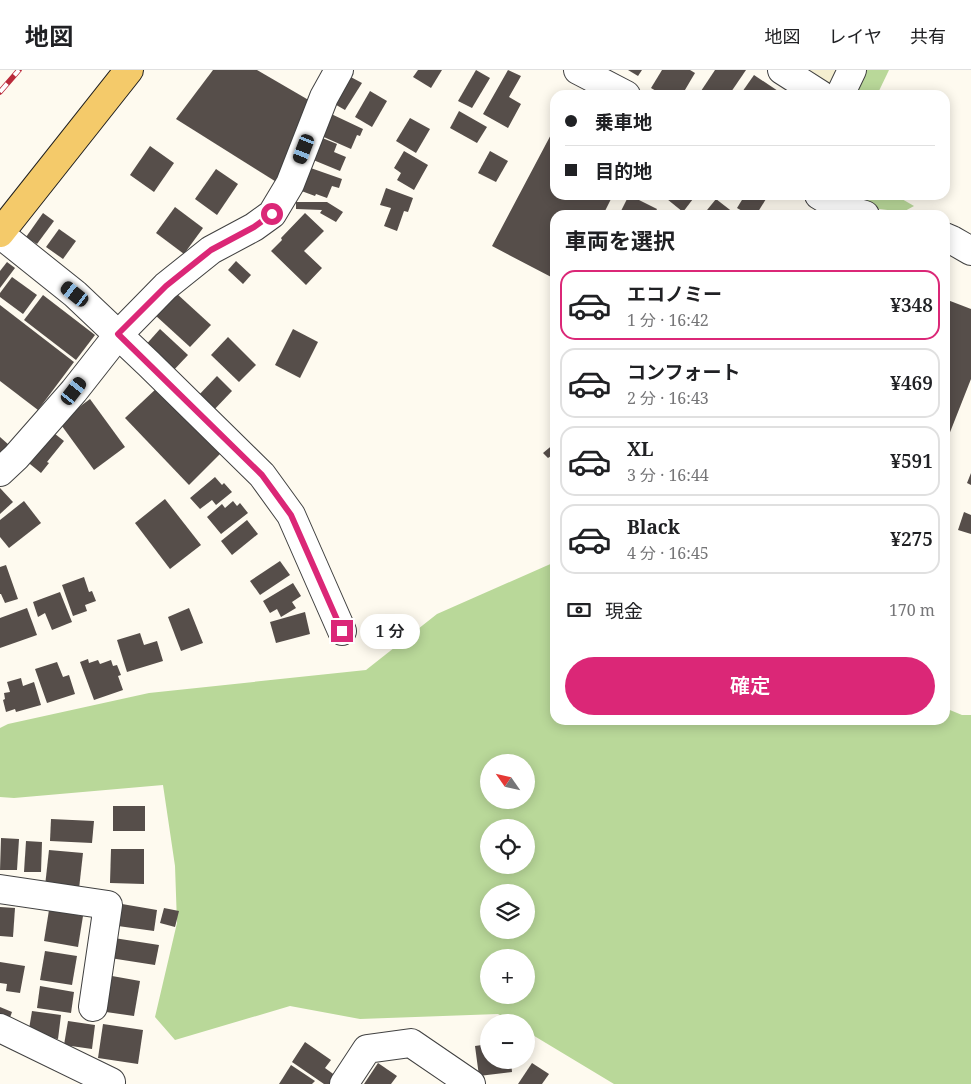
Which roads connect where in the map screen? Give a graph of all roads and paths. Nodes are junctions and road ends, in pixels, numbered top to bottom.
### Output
1 (129, 70) edge
2 (340, 70) edge
3 (578, 70) edge
4 (782, 70) edge
5 (852, 70) edge
6 (616, 90) edge
7 (813, 90) edge
8 (842, 90) edge
9 (827, 205) edge
10 (845, 210) edge
11 (0, 234) edge
12 (950, 239) edge
13 (971, 251) edge
14 (118, 334) junction
15 (0, 472) edge
16 (342, 631) dead end
17 (0, 889) edge
18 (93, 1007) dead end
19 (0, 1028) edge
20 (111, 1082) dead end
21 (344, 1084) edge
22 (471, 1084) edge

1 - 11 main road
2 - 14 street
3 - 6 street
4 - 7 street
5 - 8 street
9 - 10 street
11 - 14 street
12 - 13 street
14 - 15 street
14 - 16 street
17 - 18 street
19 - 20 street
21 - 22 street

